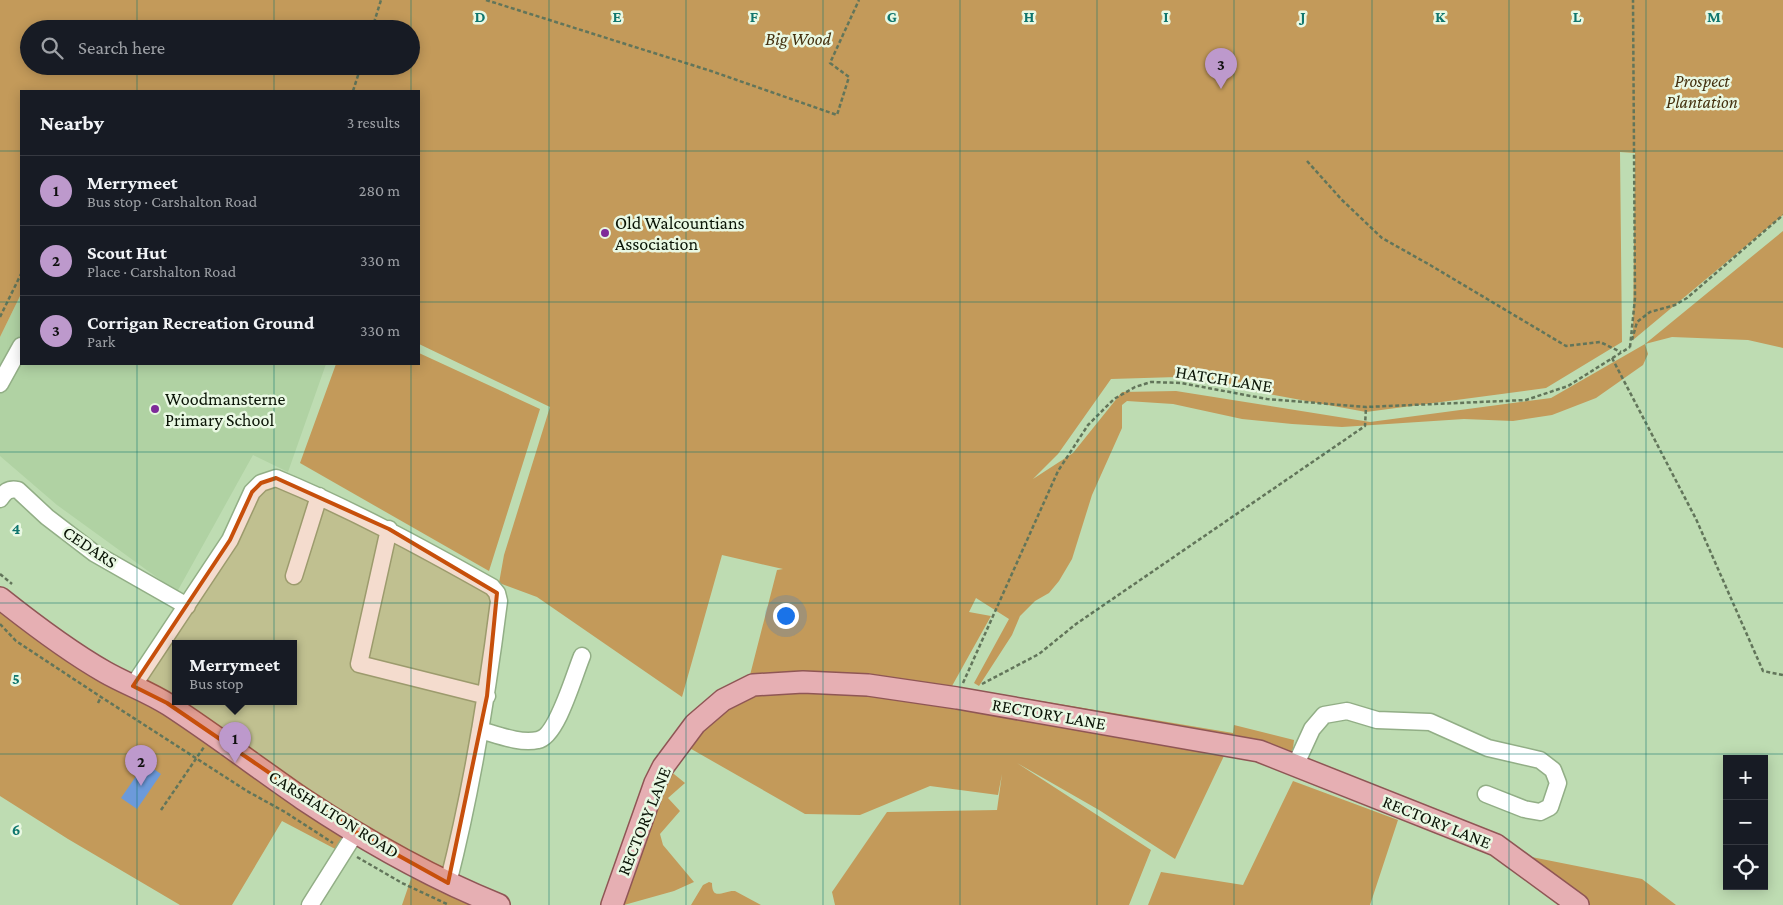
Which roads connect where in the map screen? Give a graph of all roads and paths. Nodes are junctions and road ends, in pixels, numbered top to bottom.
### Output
1 (381, 0) edge
2 (486, 0) edge
3 (859, 0) edge
4 (1633, 0) edge
5 (375, 20) edge
6 (358, 75) edge
7 (354, 90) edge
8 (1307, 161) dead end
9 (1783, 215) edge
10 (20, 276) edge
11 (0, 317) edge
12 (1630, 347) junction
13 (20, 348) edge
14 (1621, 352) junction
15 (1612, 358) junction
16 (0, 384) edge
17 (1366, 407) junction
18 (320, 496) junction
19 (0, 499) edge
20 (388, 529) junction
21 (294, 576) dead end
22 (0, 598) edge
23 (187, 606) junction
24 (0, 624) edge
25 (582, 656) dead end
26 (1783, 675) edge
27 (133, 686) junction
28 (980, 686) dead end
29 (487, 696) junction
30 (101, 698) junction
31 (957, 698) junction
32 (98, 703) dead end
33 (480, 730) junction
34 (212, 734) junction
35 (196, 758) junction
36 (1295, 766) junction
37 (1486, 794) dead end
38 (161, 810) dead end
39 (351, 841) junction
40 (448, 883) junction
41 (310, 905) edge
42 (448, 905) edge
43 (499, 905) edge
44 (612, 905) edge
45 (1578, 905) edge

1 - 5 path
2 - 3 path
4 - 12 path
6 - 7 path
8 - 14 path
9 - 12 path
10 - 11 path
12 - 14 path, HATCH LANE
13 - 16 street
14 - 15 path, HATCH LANE
15 - 17 path, HATCH LANE
15 - 26 path
17 - 28 path
17 - 31 path, HATCH LANE
18 - 20 street
18 - 21 street
18 - 23 street
19 - 23 street, CEDARS
20 - 29 street
20 - 29 street
22 - 27 main road, CARSHALTON ROAD
23 - 27 street
24 - 30 path
25 - 33 street
27 - 34 main road, CARSHALTON ROAD
29 - 33 street
30 - 32 path
30 - 35 path
31 - 36 main road, RECTORY LANE
31 - 44 main road, RECTORY LANE
33 - 40 street
34 - 35 path
34 - 39 main road, CARSHALTON ROAD
35 - 38 path
35 - 39 path
36 - 37 street
36 - 45 main road, RECTORY LANE
39 - 40 main road, CARSHALTON ROAD
39 - 41 street
39 - 42 path
40 - 43 main road, CARSHALTON ROAD

